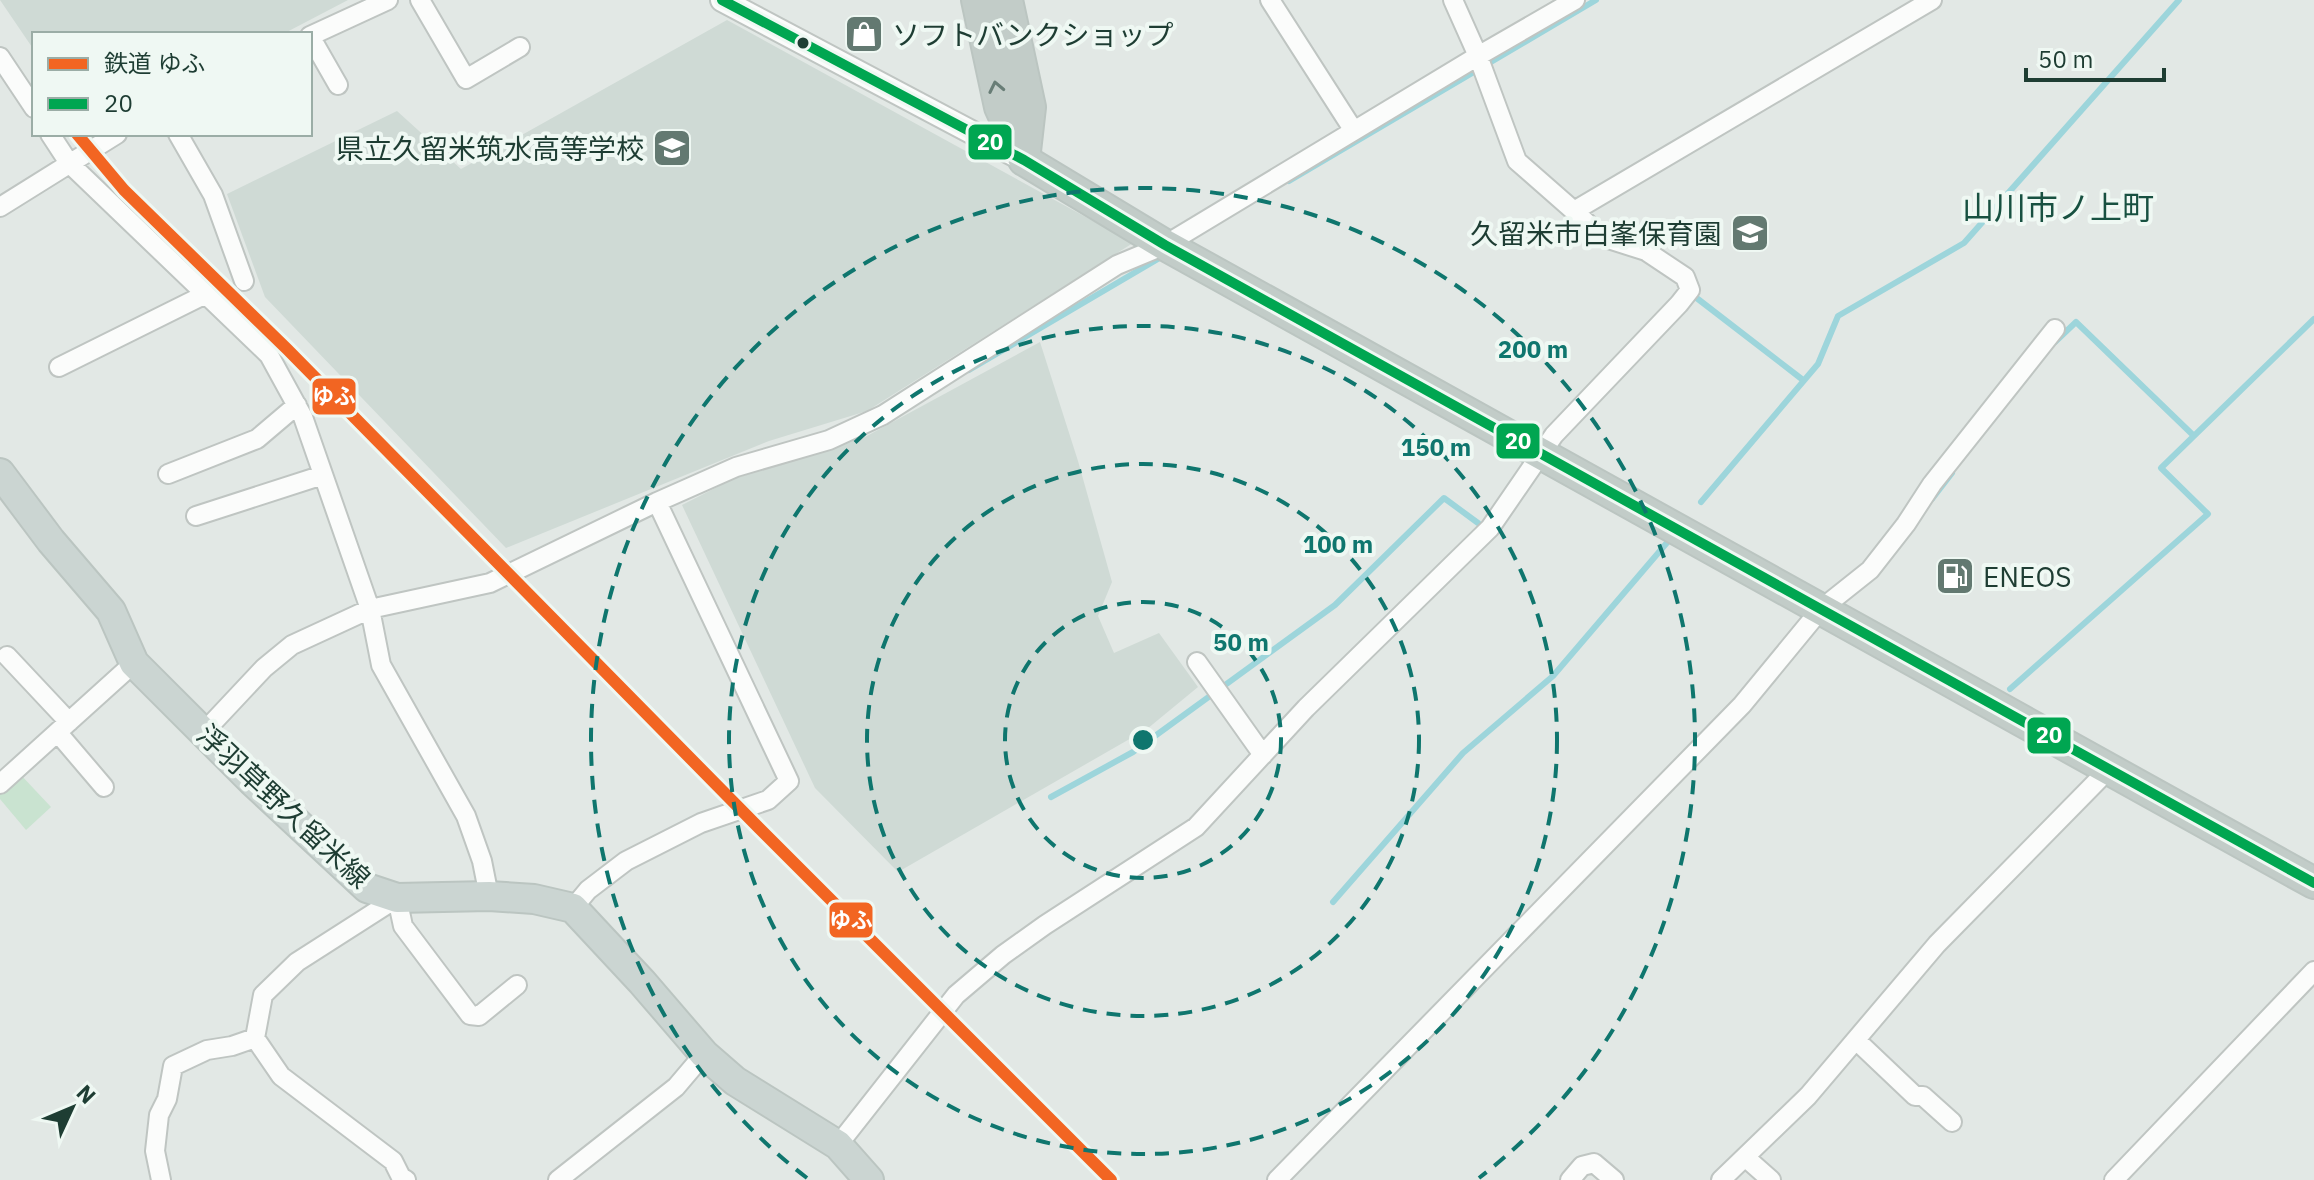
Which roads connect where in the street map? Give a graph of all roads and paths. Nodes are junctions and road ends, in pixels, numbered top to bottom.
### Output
1 (388, 0) edge
2 (420, 0) edge
3 (722, 0) edge
4 (977, 0) edge
5 (1007, 0) edge
6 (1270, 0) edge
7 (1453, 0) edge
8 (1575, 0) edge
9 (1932, 0) edge
10 (312, 35) edge
11 (312, 40) edge
12 (520, 47) dead end
13 (1478, 56) junction
14 (0, 57) edge
15 (338, 85) dead end
16 (32, 105) edge
17 (1354, 131) junction
18 (51, 136) edge
19 (114, 136) edge
20 (179, 136) edge
21 (1024, 160) junction
22 (69, 163) junction
23 (0, 207) edge
24 (1574, 211) junction
25 (1165, 245) junction
26 (244, 281) dead end
27 (206, 294) junction
28 (2055, 329) dead end
29 (59, 367) dead end
30 (297, 405) junction
31 (1543, 453) junction
32 (0, 473) edge
33 (168, 474) dead end
34 (323, 475) junction
35 (657, 502) junction
36 (196, 516) dead end
37 (370, 609) junction
38 (1821, 609) junction
39 (7, 656) dead end
40 (1197, 662) dead end
41 (134, 663) junction
42 (64, 728) junction
43 (203, 733) junction
44 (1263, 755) junction
45 (2110, 768) junction
46 (0, 784) edge
47 (104, 787) dead end
48 (2314, 883) edge
49 (489, 896) junction
50 (397, 898) junction
51 (573, 908) junction
52 (2314, 971) edge
53 (517, 985) dead end
54 (255, 1038) junction
55 (1856, 1040) junction
56 (704, 1054) junction
57 (1952, 1122) dead end
58 (838, 1145) junction
59 (1745, 1157) junction
60 (401, 1179) edge
61 (161, 1180) edge
62 (558, 1180) edge
63 (869, 1180) edge
64 (1277, 1180) edge
65 (1570, 1180) edge
66 (1614, 1180) edge
67 (1721, 1180) edge
68 (1771, 1180) edge
69 (2114, 1180) edge

1 - 10 street
2 - 12 street
3 - 21 street
21 -> 4 highway
5 - 21 highway
6 - 17 street
7 - 13 street
8 - 13 street
9 - 24 street
11 - 15 street
13 - 17 street
13 - 24 street
14 - 16 street
17 - 25 street
18 - 22 street
19 - 22 street
20 - 26 street
21 - 25 highway
22 - 23 street
22 - 27 street
24 - 31 street
25 - 31 highway
25 - 35 street
27 - 29 street
27 - 30 street
28 - 38 street
30 - 33 street
30 - 34 street
31 - 38 highway
31 - 44 street
32 - 41 main road, 浮羽草野久留米線
34 - 36 street
34 - 37 street
35 - 37 street
35 - 51 street
37 - 43 street
37 - 49 street
38 - 45 highway
38 - 64 street
39 - 42 street
40 - 44 street
41 - 42 street
41 - 43 main road, 浮羽草野久留米線
42 - 46 street
42 - 47 street
43 - 50 main road, 浮羽草野久留米線
44 - 58 street
45 - 48 highway
45 - 55 street
49 - 50 main road, 浮羽草野久留米線
49 - 51 main road, 浮羽草野久留米線
50 - 53 street
50 - 54 street
51 - 56 main road
52 - 69 street
54 - 60 street
54 - 61 street
55 - 57 street
55 - 59 street
56 - 58 main road
56 - 62 street
58 - 63 main road
59 - 67 street
59 - 68 street
65 - 66 street

